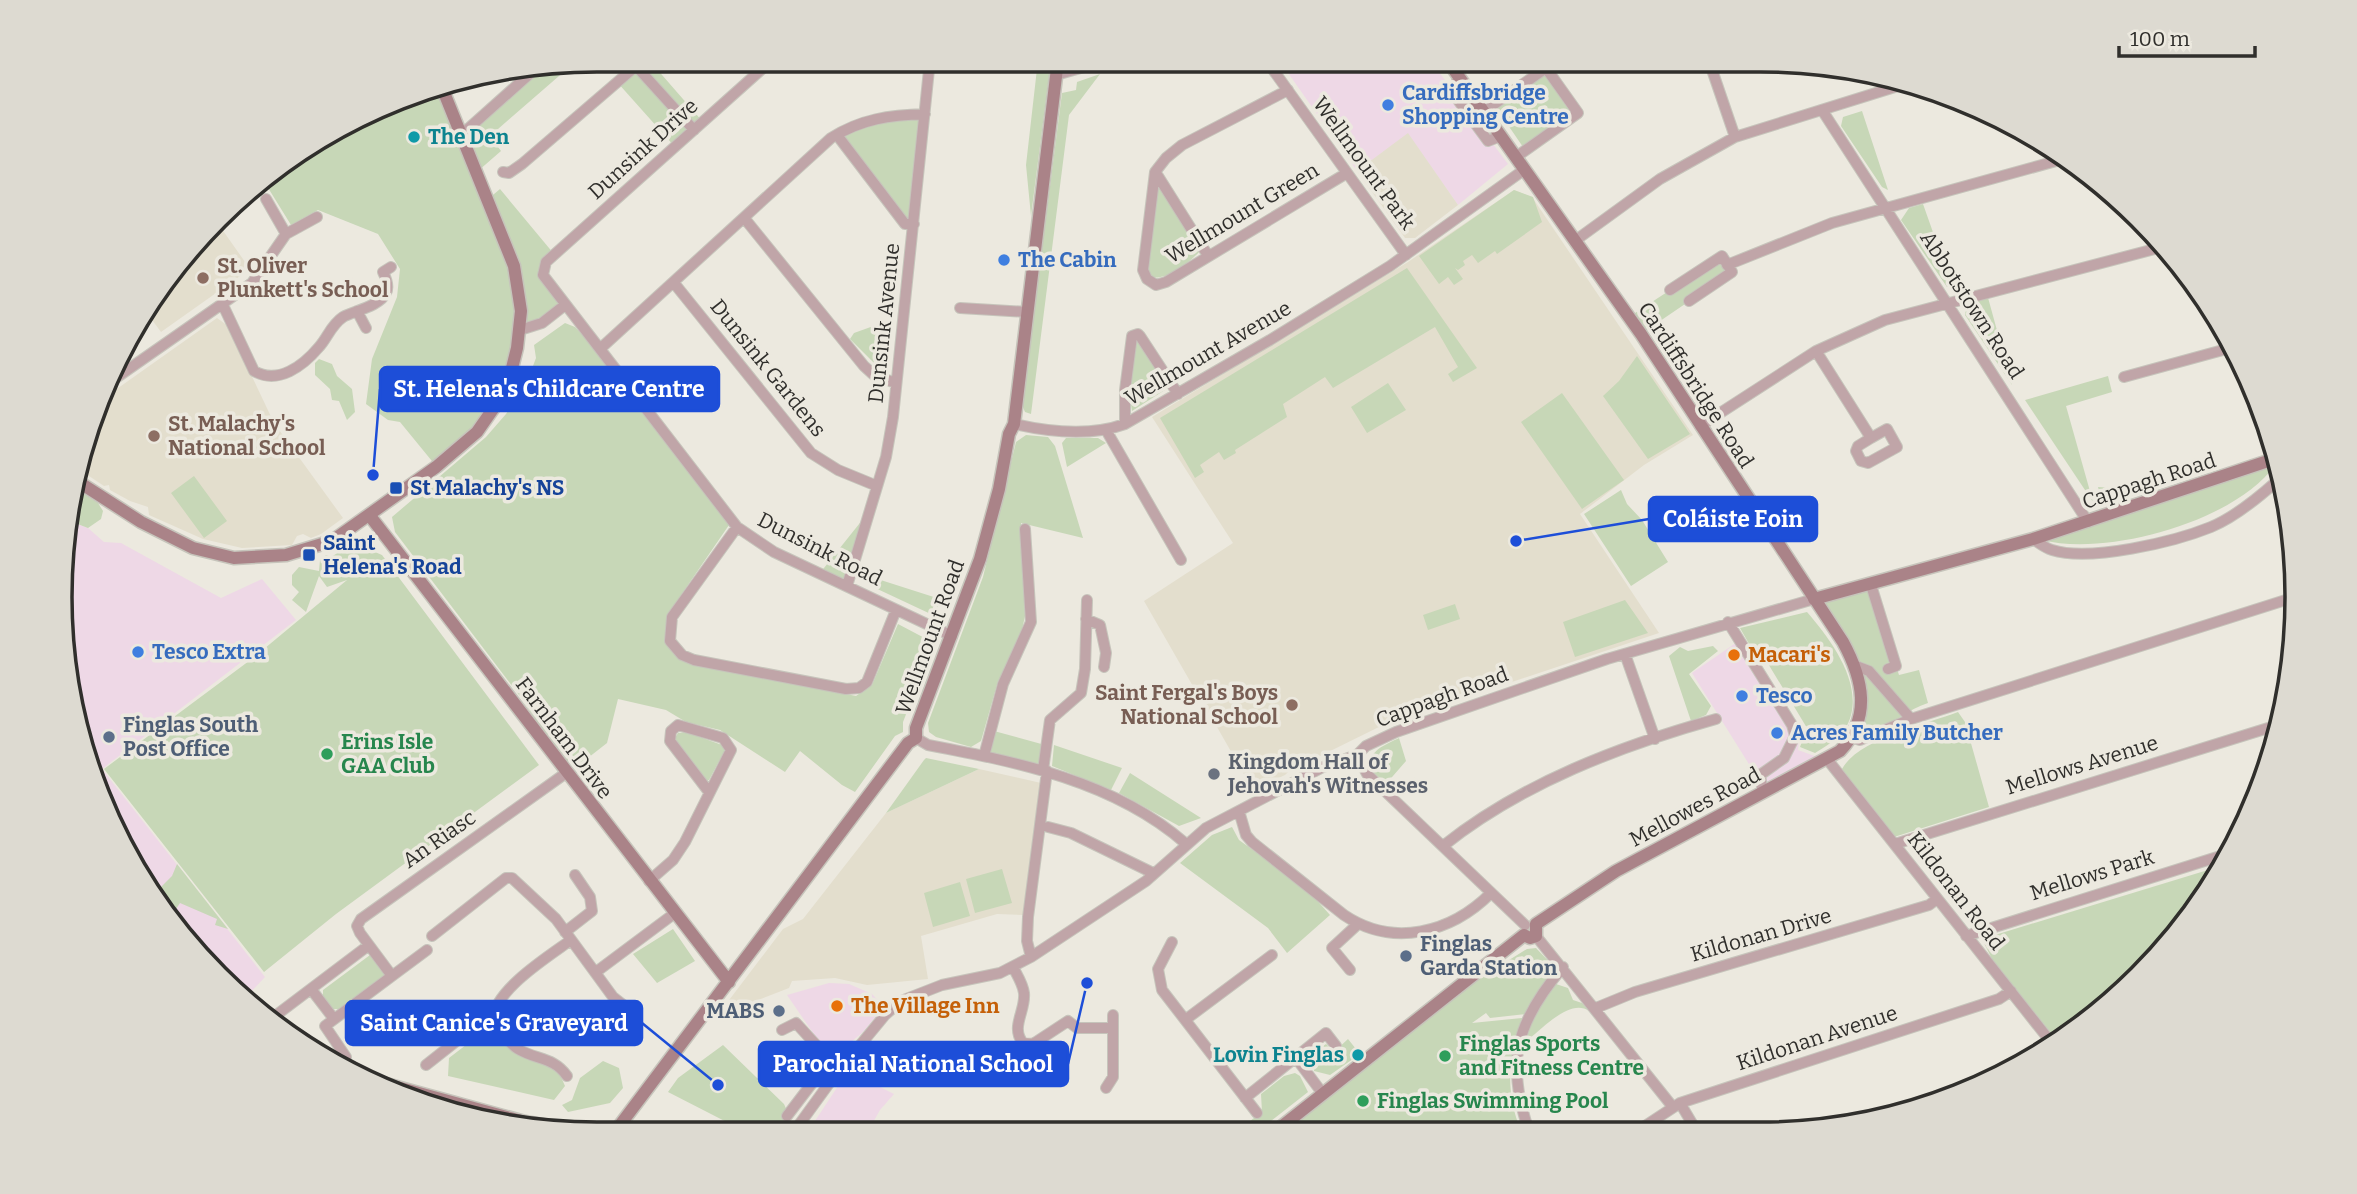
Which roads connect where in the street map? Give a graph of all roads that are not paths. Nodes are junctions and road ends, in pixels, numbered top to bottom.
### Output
1 (629, 72) edge
2 (646, 72) edge
3 (759, 72) edge
4 (929, 72) edge
5 (1056, 72) edge
6 (1067, 72) edge
7 (1275, 72) edge
8 (1455, 72) edge
9 (1540, 72) edge
10 (1549, 72) edge
11 (1713, 72) edge
12 (1056, 75) junction
13 (527, 76) edge
14 (1459, 77) junction
15 (1890, 89) edge
16 (1288, 90) junction
17 (445, 95) edge
18 (1822, 110) junction
19 (1483, 112) junction
20 (925, 114) junction
21 (694, 130) junction
22 (837, 135) junction
23 (460, 136) junction
24 (1502, 136) junction
25 (1735, 137) junction
26 (1516, 157) junction
27 (2054, 162) edge
28 (1525, 169) junction
29 (503, 172) dead end
30 (1156, 172) junction
31 (1348, 173) junction
32 (266, 200) dead end
33 (1886, 209) junction
34 (317, 217) dead end
35 (745, 219) junction
36 (914, 224) junction
37 (286, 234) junction
38 (1576, 240) junction
39 (2153, 249) edge
40 (1207, 254) junction
41 (1406, 255) junction
42 (1727, 265) junction
43 (391, 267) dead end
44 (543, 269) joint
45 (674, 284) junction
46 (1670, 290) dead end
47 (1689, 301) dead end
48 (222, 303) junction
49 (1948, 303) junction
50 (565, 305) junction
51 (960, 308) dead end
52 (357, 311) junction
53 (1027, 312) junction
54 (366, 328) dead end
55 (520, 330) junction
56 (601, 348) junction
57 (2223, 350) edge
58 (1816, 351) junction
59 (122, 373) edge
60 (2124, 377) dead end
61 (897, 383) junction
62 (1178, 394) junction
63 (1014, 424) junction
64 (1125, 424) junction
65 (1700, 426) junction
66 (1106, 430) junction
67 (1871, 438) dead end
68 (2267, 461) edge
69 (2273, 484) edge
70 (84, 485) edge
71 (877, 486) junction
72 (370, 516) junction
73 (2088, 522) junction
74 (737, 527) junction
75 (1025, 529) dead end
76 (2034, 539) junction
77 (1181, 560) dead end
78 (1871, 584) junction
79 (847, 586) junction
80 (1814, 599) junction
81 (1087, 600) dead end
82 (2285, 600) edge
83 (896, 610) junction
84 (1086, 619) junction
85 (1728, 622) junction
86 (952, 636) junction
87 (1625, 654) junction
88 (1856, 666) junction
89 (1104, 667) dead end
90 (1888, 669) dead end
91 (1861, 715) joint
92 (1716, 719) dead end
93 (1911, 719) junction
94 (2268, 728) edge
95 (1851, 737) junction
96 (916, 738) junction
97 (1654, 739) junction
98 (1357, 755) junction
99 (984, 756) junction
100 (1827, 759) junction
101 (1045, 771) junction
102 (566, 773) junction
103 (709, 792) junction
104 (1763, 793) junction
105 (1239, 811) junction
106 (1048, 827) dead end
107 (1185, 843) junction
108 (1895, 844) junction
109 (1443, 846) junction
110 (2216, 857) edge
111 (1153, 873) junction
112 (575, 875) dead end
113 (649, 881) junction
114 (1491, 893) junction
115 (1937, 899) junction
116 (675, 913) junction
117 (1358, 925) junction
118 (1530, 930) junction
119 (432, 936) dead end
120 (568, 936) junction
121 (1966, 936) junction
122 (1172, 942) dead end
123 (369, 945) junction
124 (427, 950) dead end
125 (1272, 955) dead end
126 (1031, 957) junction
127 (1013, 967) junction
128 (1563, 967) junction
129 (1350, 970) dead end
130 (596, 972) junction
131 (392, 976) junction
132 (729, 982) junction
133 (311, 989) junction
134 (2011, 991) junction
135 (627, 1008) dead end
136 (1596, 1008) junction
137 (277, 1014) edge
138 (1113, 1015) dead end
139 (493, 1018) junction
140 (334, 1019) junction
141 (1185, 1020) junction
142 (1113, 1028) junction
143 (782, 1030) dead end
144 (2047, 1037) edge
145 (1336, 1046) dead end
146 (346, 1057) dead end
147 (1296, 1058) junction
148 (829, 1062) junction
149 (426, 1065) dead end
150 (839, 1070) junction
151 (566, 1076) dead end
152 (1106, 1088) dead end
153 (1323, 1094) junction
154 (1245, 1098) junction
155 (1676, 1105) junction
156 (1257, 1113) dead end
157 (787, 1116) dead end
158 (622, 1122) edge
159 (801, 1122) edge
160 (1287, 1122) edge
161 (1527, 1122) edge
162 (1651, 1122) edge
163 (1690, 1122) edge

1 - 29 street
2 - 21 street
3 - 21 street, Dunsink Drive
4 - 20 street, Dunsink Avenue
5 - 12 street, Wellmount Road
6 - 12 street
7 - 16 street, Wellmount Park
8 - 14 street, Cardiffsbridge Road
9 - 19 street
10 - 26 street
11 - 25 street
12 - 53 street, Wellmount Road
13 - 23 street
14 - 19 street, Cardiffsbridge Road
14 - 24 street
15 - 18 street
16 - 30 street
16 - 31 street, Wellmount Park
17 - 23 street
18 - 25 street
18 - 33 street, Abbotstown Road
19 - 24 street, Cardiffsbridge Road
20 - 22 street
20 - 36 street, Dunsink Avenue
21 - 44 street, Dunsink Drive
22 - 35 street
22 - 36 street
23 - 55 street
24 - 26 street, Cardiffsbridge Road
25 - 38 street
26 - 28 street, Cardiffsbridge Road
27 - 33 street
28 - 38 street, Cardiffsbridge Road
28 - 41 street, Wellmount Avenue
30 - 40 street
30 - 40 street, Wellmount Green
31 - 40 street, Wellmount Green
31 - 41 street, Wellmount Park
32 - 37 street
33 - 42 street
33 - 49 street, Abbotstown Road
34 - 37 street
35 - 45 street
35 - 61 street
36 - 61 street, Dunsink Avenue
37 - 48 street
38 - 65 street, Cardiffsbridge Road
39 - 49 street
41 - 62 street, Wellmount Avenue
42 - 46 street
42 - 47 street
43 - 52 street
44 - 50 street, Dunsink Road
45 - 56 street
45 - 71 street, Dunsink Gardens
48 - 52 street
48 - 59 street
49 - 58 street
49 - 73 street, Abbotstown Road
50 - 55 street
50 - 56 street, Dunsink Road
51 - 53 street
52 - 54 street
53 - 63 street, Wellmount Road
55 - 72 street
56 - 74 street, Dunsink Road
57 - 60 street
58 - 65 street
58 - 67 street
61 - 71 street, Dunsink Avenue
62 - 64 street, Wellmount Avenue
62 - 64 street
63 - 66 street, Wellmount Avenue
63 - 86 street, Wellmount Road
64 - 66 street, Wellmount Avenue
65 - 80 street, Cardiffsbridge Road
66 - 77 street
68 - 73 street, Cappagh Road
69 - 76 street
70 - 72 street
71 - 79 street, Dunsink Avenue
72 - 102 street, Farnham Drive
73 - 76 street, Cappagh Road
74 - 79 street, Dunsink Road
74 - 83 street
75 - 99 street
76 - 78 street, Cappagh Road
78 - 80 street, Cappagh Road
78 - 90 street
79 - 83 street, Dunsink Road
80 - 85 street, Cappagh Road
80 - 88 street, Cardiffsbridge Road
81 - 84 street
82 - 93 street
83 - 86 street, Dunsink Road
84 - 89 street
84 - 101 street
85 - 87 street, Cappagh Road
85 - 104 street
86 - 96 street, Wellmount Road
87 - 97 street
87 - 98 street, Cappagh Road
88 - 91 street, Cardiffsbridge Road
88 - 93 street
91 - 95 street, Mellowes Road
92 - 97 street
93 - 95 street
94 - 108 street, Mellows Avenue
95 - 100 street, Mellowes Road
96 - 99 street
96 - 132 street, Wellmount Road
97 - 109 street
98 - 105 street, Cappagh Road
98 - 109 street
99 - 101 street
100 - 104 street, Mellowes Road
100 - 108 street, Kildonan Road
101 - 107 street
101 - 126 street
102 - 113 street, Farnham Drive
102 - 123 street, An Riasc
103 - 103 street
103 - 113 street
104 - 118 street, Mellowes Road
105 - 107 street, Cappagh Road
105 - 117 street
106 - 111 street
107 - 111 street, Cappagh Road
108 - 115 street, Kildonan Road
109 - 114 street
110 - 121 street, Mellows Park
111 - 126 street, Cappagh Road
112 - 120 street
113 - 116 street, Farnham Drive
114 - 117 street
114 - 118 street
115 - 121 street, Kildonan Road
115 - 136 street, Kildonan Drive
116 - 130 street
116 - 132 street, Farnham Drive
117 - 129 street
118 - 128 street
118 - 153 street, Mellowes Road
119 - 120 street
120 - 130 street
120 - 139 street
121 - 134 street, Kildonan Road
122 - 141 street
123 - 131 street, An Riasc
123 - 133 street
124 - 131 street
125 - 141 street
126 - 127 street, Cappagh Road
127 - 142 street
127 - 150 street, Cappagh Road
128 - 136 street
128 - 161 street
130 - 135 street
131 - 140 street
132 - 158 street, Wellmount Road
133 - 137 street
133 - 140 street
134 - 144 street, Kildonan Road
134 - 155 street, Kildonan Avenue
136 - 155 street
138 - 142 street
139 - 149 street
139 - 151 street
140 - 146 street
141 - 154 street
142 - 152 street
143 - 148 street
145 - 147 street
147 - 153 street
147 - 154 street
148 - 150 street
148 - 157 street
150 - 159 street, Cappagh Road
153 - 160 street, Mellowes Road
154 - 156 street
155 - 162 street, Kildonan Avenue
155 - 163 street

